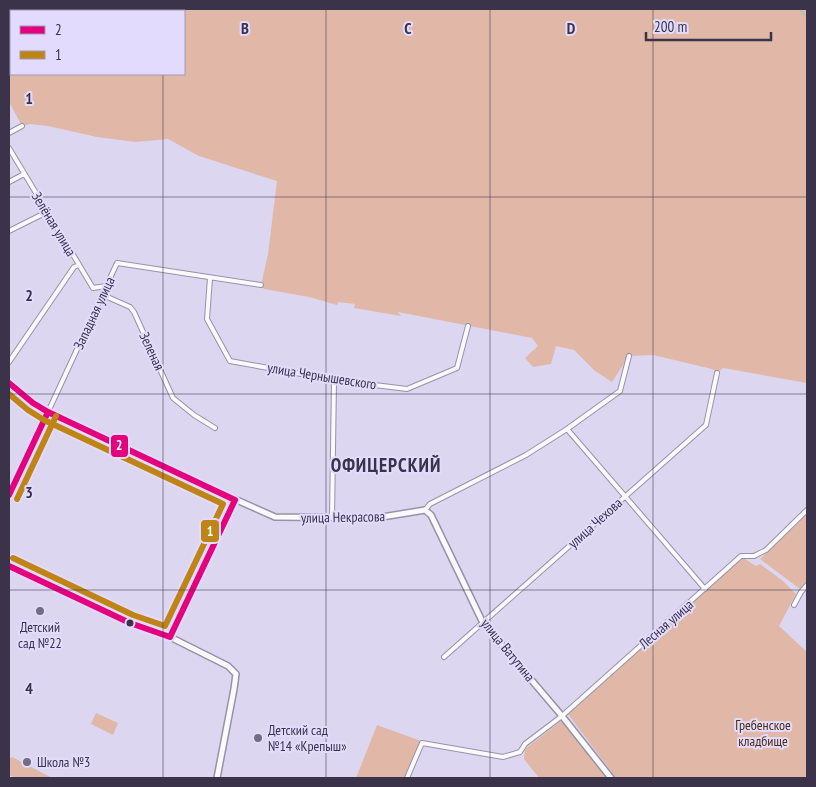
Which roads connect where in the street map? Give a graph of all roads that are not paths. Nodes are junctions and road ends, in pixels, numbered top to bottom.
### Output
1 (22, 126) dead end
2 (9, 132) edge
3 (9, 148) edge
4 (24, 174) junction
5 (9, 182) edge
6 (47, 212) junction
7 (9, 231) edge
8 (78, 265) junction
9 (210, 278) junction
10 (261, 285) dead end
11 (106, 286) junction
12 (102, 295) junction
13 (468, 326) dead end
14 (629, 356) dead end
15 (9, 362) edge
16 (717, 372) dead end
17 (334, 380) junction
18 (10, 385) edge
19 (48, 412) junction
20 (215, 428) dead end
21 (567, 430) junction
22 (9, 495) edge
23 (625, 496) junction
24 (235, 500) junction
25 (425, 510) junction
26 (807, 510) edge
27 (332, 518) junction
28 (9, 566) edge
29 (807, 585) edge
30 (705, 589) junction
31 (794, 605) dead end
32 (484, 623) junction
33 (170, 637) junction
34 (444, 657) dead end
35 (562, 716) junction
36 (217, 778) edge
37 (407, 778) edge
38 (611, 778) edge

1 - 2 street
3 - 4 street, Зелёная улица
4 - 5 street
4 - 6 street, Зелёная улица
6 - 7 street
6 - 8 street, Зелёная улица
8 - 11 street, Зелёная улица
8 - 15 street
9 - 10 street, Западная улица
9 - 11 street, Западная улица
9 - 17 street, улица Чернышевского
11 - 12 street, Западная улица
12 - 19 street, Западная улица
12 - 20 street, Зеленая
13 - 17 street, улица Чернышевского
14 - 21 street, улица Некрасова
16 - 23 street, улица Чехова
17 - 27 street
18 - 19 street, улица Некрасова
19 - 22 street, Западная улица
19 - 24 street, улица Некрасова
21 - 23 street
21 - 25 street, улица Некрасова
23 - 30 street
23 - 32 street, улица Чехова
24 - 27 street, улица Некрасова
24 - 33 street
25 - 27 street, улица Некрасова
25 - 32 street, улица Ватутина
26 - 30 street, Лесная улица
28 - 33 street
29 - 31 street
30 - 35 street, Лесная улица
32 - 34 street, улица Чехова
32 - 35 street, улица Ватутина
33 - 36 street
35 - 37 street, Лесная улица
35 - 38 street, улица Ватутина

